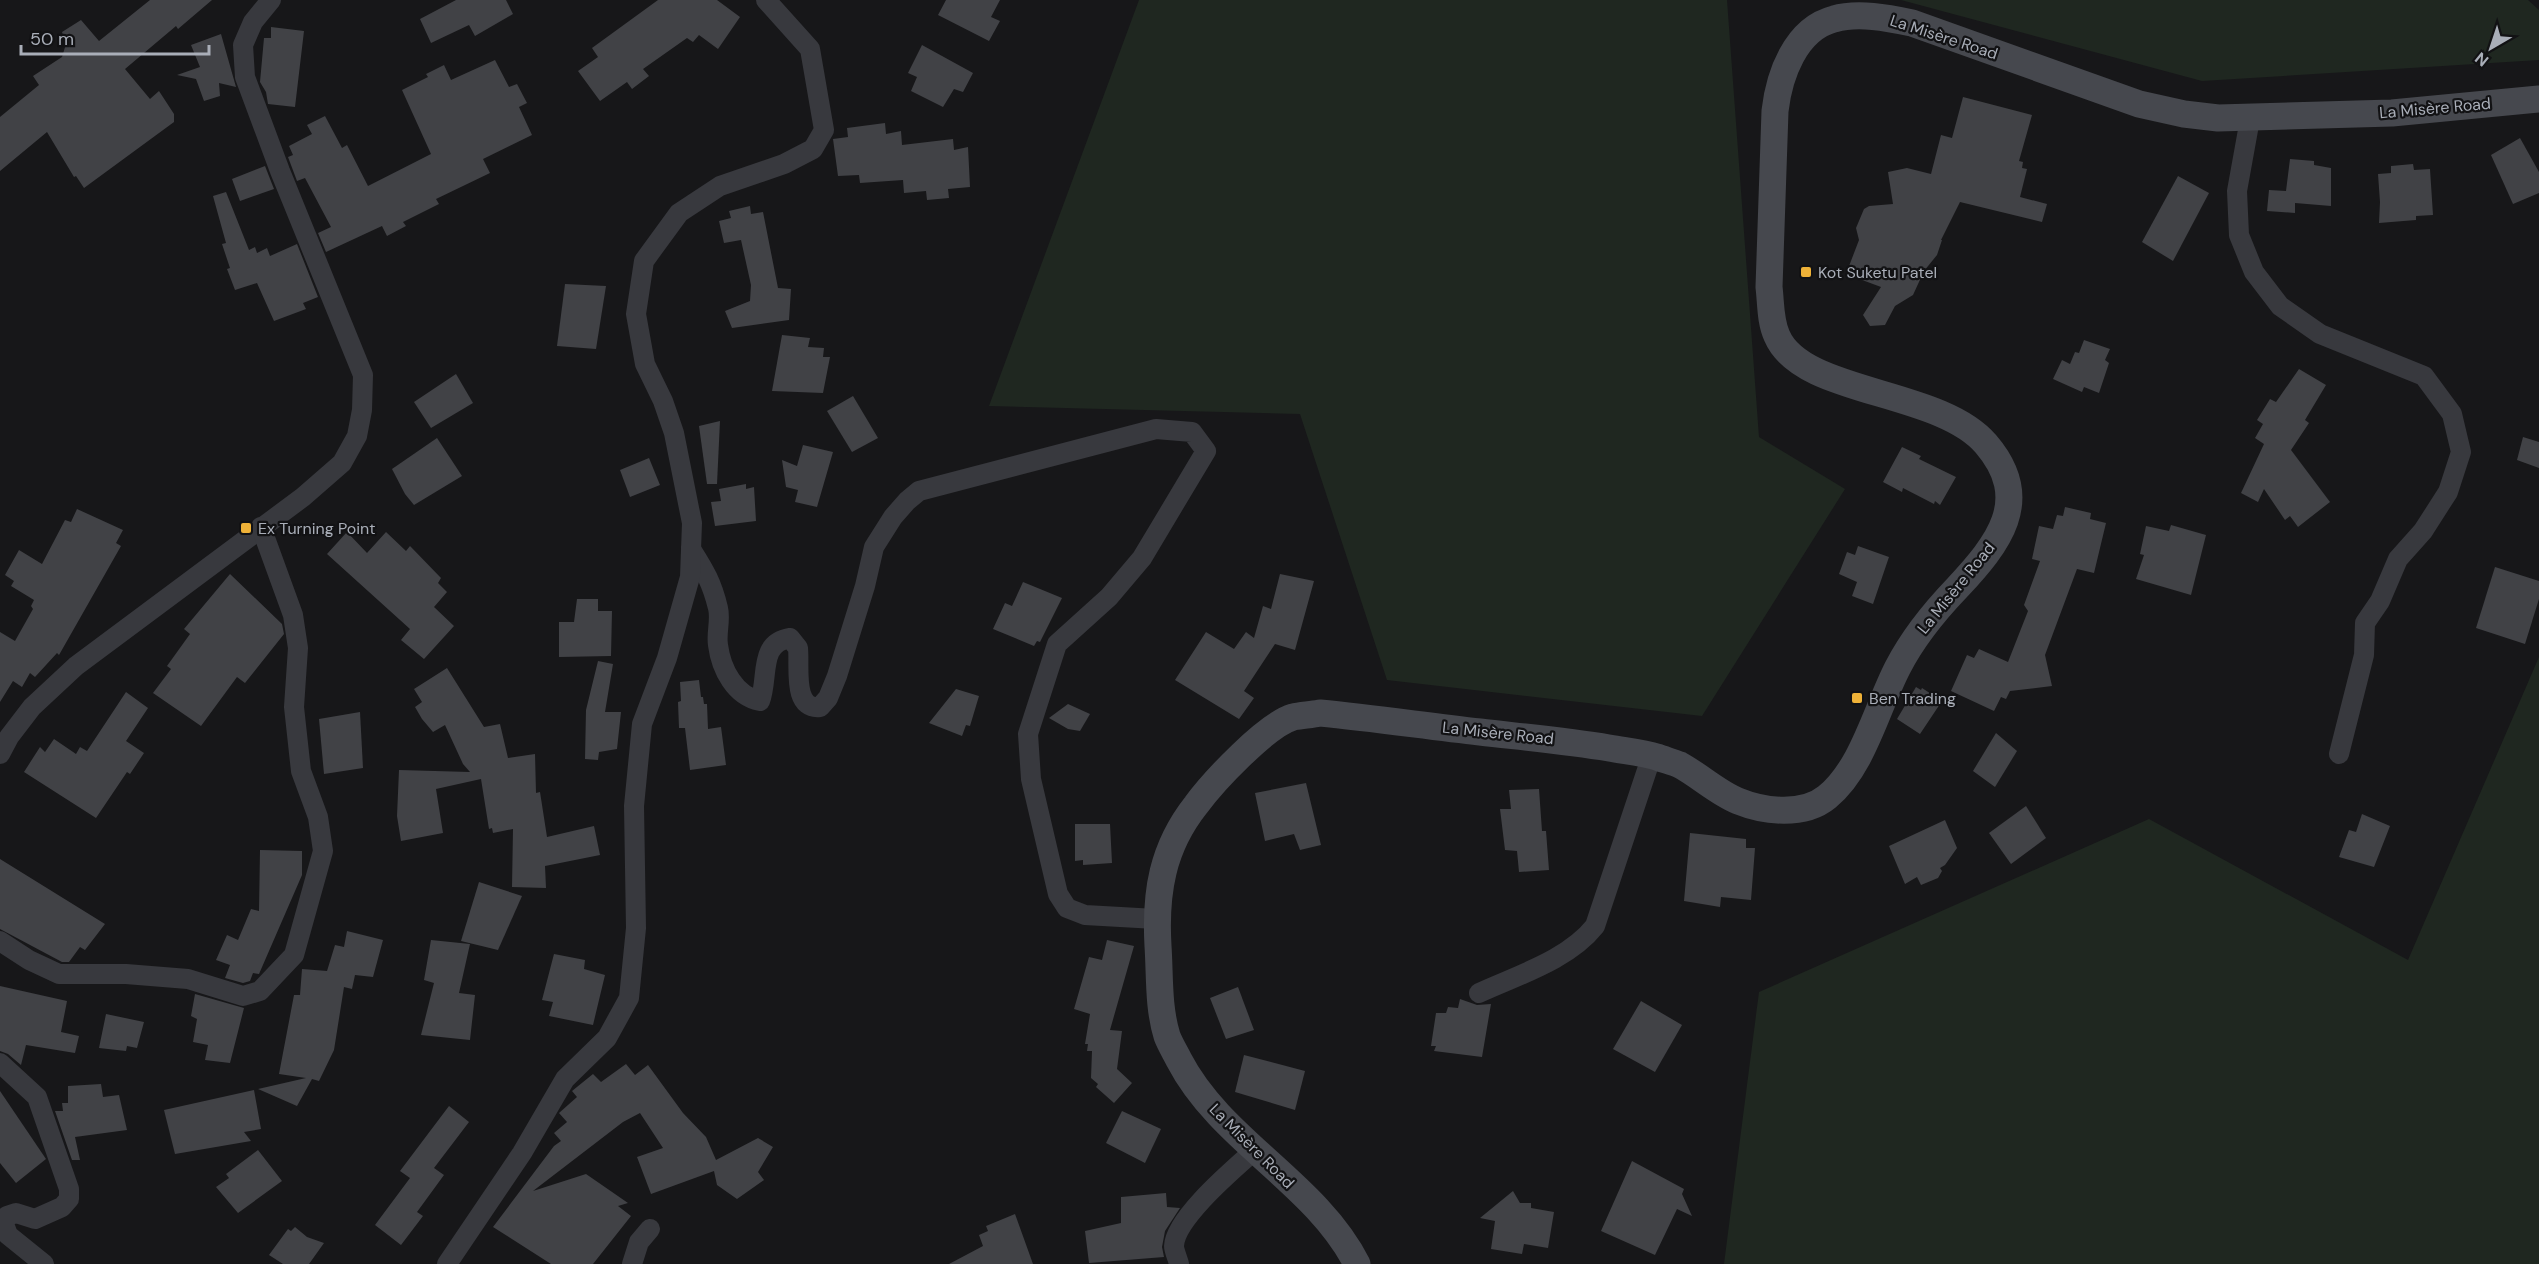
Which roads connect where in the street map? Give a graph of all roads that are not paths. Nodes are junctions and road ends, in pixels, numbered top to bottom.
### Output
1 (271, 0) edge
2 (766, 0) edge
3 (2539, 99) edge
4 (2250, 119) junction
5 (261, 527) junction
6 (691, 549) junction
7 (0, 754) edge
8 (2339, 754) dead end
9 (1652, 755) junction
10 (1156, 919) junction
11 (0, 941) edge
12 (1479, 993) dead end
13 (0, 1063) edge
14 (1255, 1150) junction
15 (650, 1229) dead end
16 (44, 1264) edge
17 (447, 1264) edge
18 (632, 1264) edge
19 (1179, 1264) edge
20 (1357, 1264) edge

1 - 5 street
2 - 6 street
3 - 4 main road, La Misère Road
4 - 8 street
4 - 9 main road, La Misère Road
5 - 7 street
5 - 11 street
6 - 10 street
6 - 17 street
9 - 10 main road, La Misère Road
9 - 12 street
10 - 14 main road, La Misère Road
13 - 16 street
14 - 19 street
14 - 20 main road, La Misère Road
15 - 18 street

